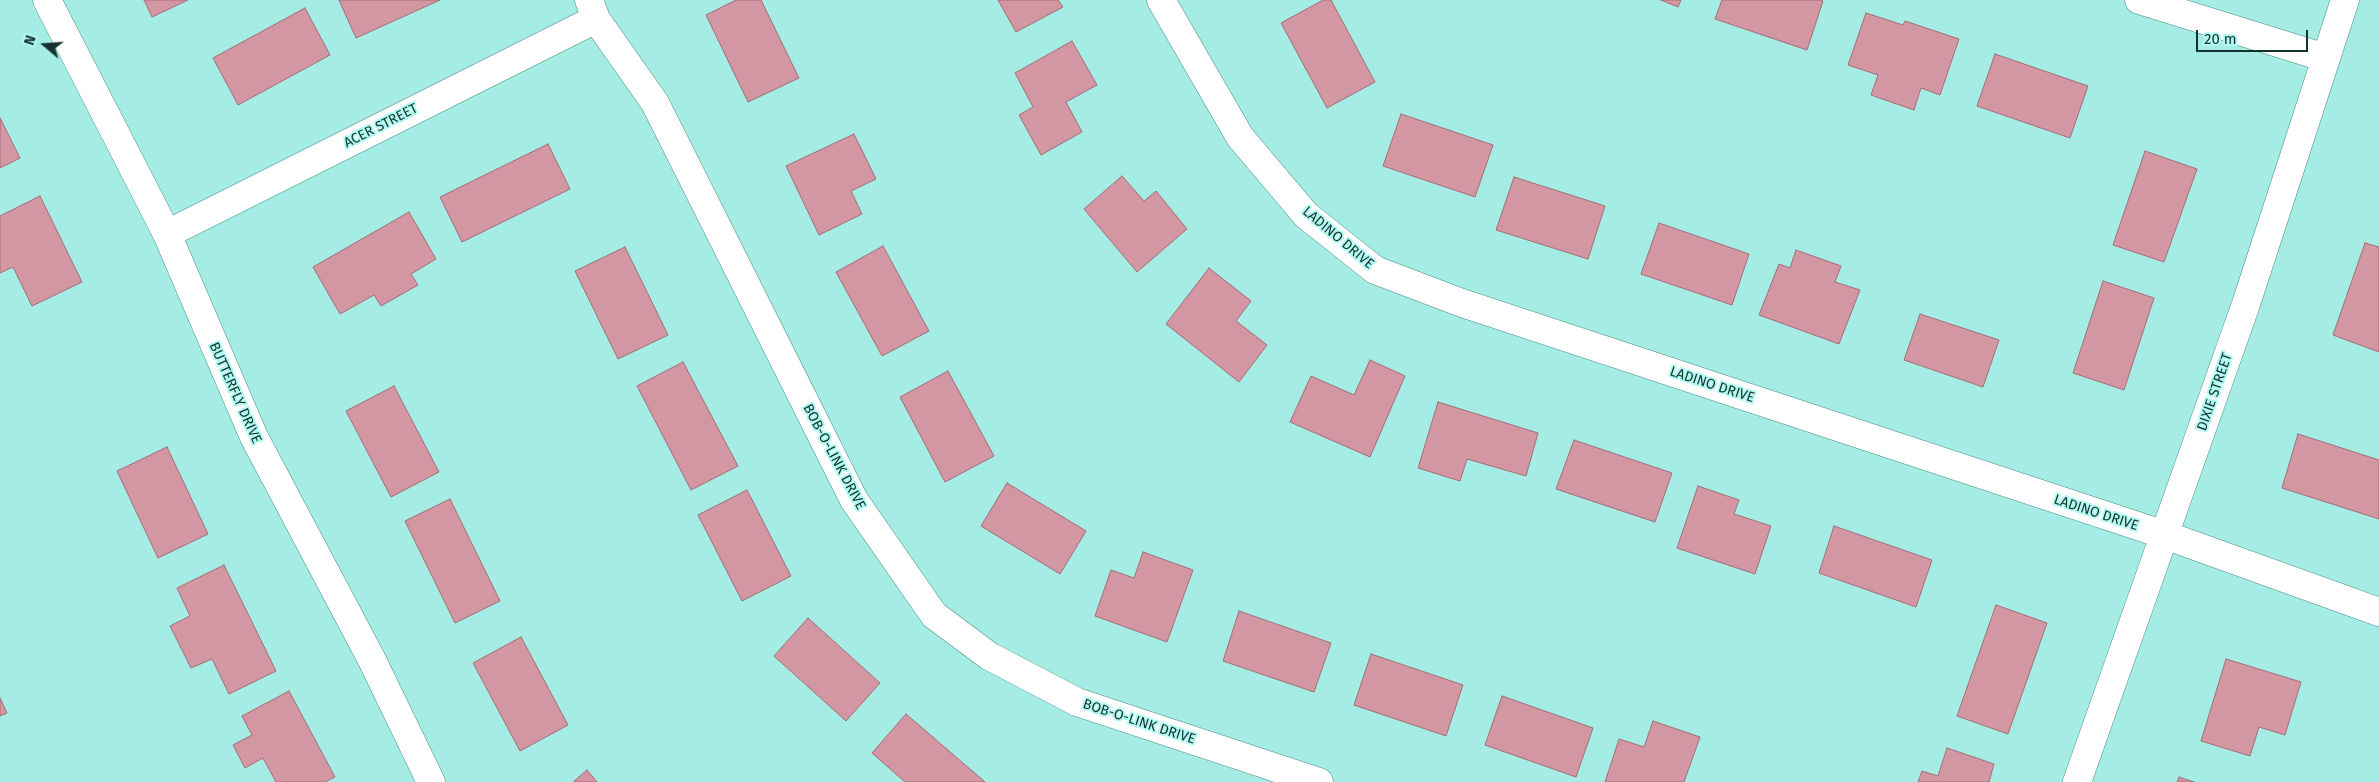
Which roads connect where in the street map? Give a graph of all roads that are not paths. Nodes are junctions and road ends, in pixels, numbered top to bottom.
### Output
1 (48, 0) edge
2 (1161, 0) edge
3 (2139, 0) edge
4 (2345, 0) edge
5 (592, 9) edge
6 (2326, 58) junction
7 (167, 234) junction
8 (2165, 535) junction
9 (2379, 612) edge
10 (431, 782) edge
11 (1319, 782) edge
12 (2077, 782) edge

1 - 7 street, BUTTERFLY DRIVE
2 - 8 street, LADINO DRIVE
3 - 6 street
4 - 6 street, DIXIE STREET
5 - 7 street, ACER STREET
5 - 11 street, BOB-O-LINK DRIVE
6 - 8 street, DIXIE STREET
7 - 10 street, BUTTERFLY DRIVE
8 - 9 street, LADINO DRIVE
8 - 12 street, DIXIE STREET

